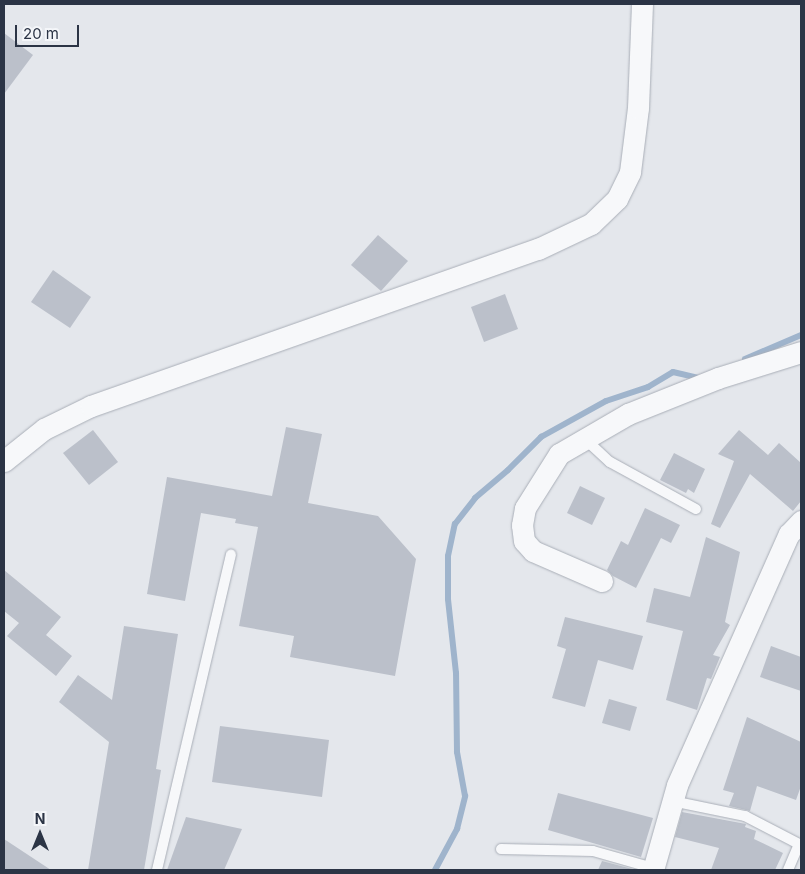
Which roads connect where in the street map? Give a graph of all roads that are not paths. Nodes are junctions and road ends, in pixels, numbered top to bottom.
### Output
1 (642, 4) edge
2 (801, 352) edge
3 (585, 439) junction
4 (4, 461) edge
5 (696, 510) dead end
6 (801, 521) edge
7 (232, 555) dead end
8 (602, 581) dead end
9 (672, 801) junction
10 (800, 845) edge
11 (501, 849) dead end
12 (653, 869) edge
13 (157, 870) edge
14 (788, 870) edge

1 - 4 street
2 - 3 street
3 - 5 lane
3 - 8 street
6 - 9 street
7 - 13 lane
9 - 10 lane
9 - 12 street
10 - 14 lane
11 - 12 lane

